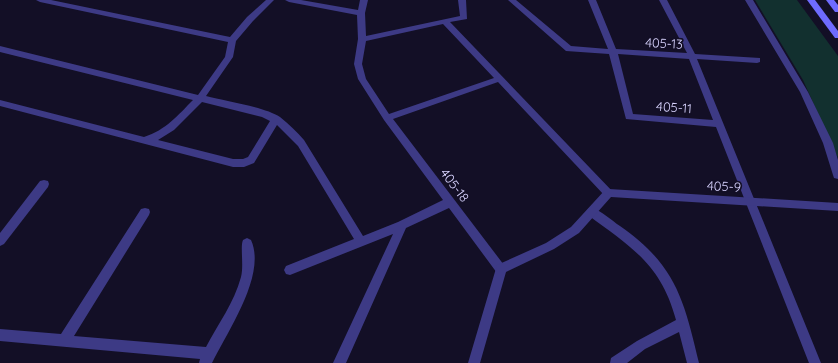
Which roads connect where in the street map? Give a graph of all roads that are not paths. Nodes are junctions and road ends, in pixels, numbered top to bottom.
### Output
1 (40, 0) edge
2 (270, 0) edge
3 (289, 0) edge
4 (364, 0) edge
5 (462, 0) edge
6 (512, 0) edge
7 (592, 0) edge
8 (663, 0) edge
9 (749, 0) edge
10 (811, 0) edge
11 (830, 0) edge
12 (838, 10) edge
13 (362, 12) junction
14 (445, 21) junction
15 (838, 36) edge
16 (362, 39) junction
17 (232, 40) junction
18 (0, 49) edge
19 (613, 52) junction
20 (692, 56) junction
21 (757, 60) dead end
22 (499, 79) junction
23 (200, 98) junction
24 (0, 103) edge
25 (387, 118) junction
26 (276, 119) junction
27 (718, 124) junction
28 (144, 140) junction
29 (838, 175) edge
30 (44, 184) dead end
31 (609, 193) junction
32 (450, 202) junction
33 (750, 202) junction
34 (838, 207) edge
35 (145, 212) dead end
36 (592, 212) junction
37 (402, 225) junction
38 (0, 241) edge
39 (361, 242) junction
40 (247, 243) dead end
41 (501, 269) junction
42 (290, 270) dead end
43 (683, 322) junction
44 (0, 335) edge
45 (64, 341) junction
46 (207, 359) edge
47 (339, 363) edge
48 (474, 363) edge
49 (616, 363) edge
50 (693, 363) edge
51 (815, 363) edge

1 - 17 street
2 - 17 street
3 - 13 street
4 - 13 street, 405-18
5 - 14 street
6 - 19 street, 405-13
7 - 19 street
8 - 20 street
9 - 29 street
10 - 15 main road
11 - 12 main road
13 - 16 street, 405-18
14 - 16 street
14 - 22 street
16 - 25 street, 405-18
17 - 23 street
18 - 23 street
19 - 20 street, 405-13
19 - 27 street, 405-11
20 - 21 street, 405-13
20 - 27 street
22 - 25 street
22 - 31 street
23 - 26 street
23 - 28 street
24 - 28 street
25 - 32 street, 405-18
26 - 28 street
26 - 39 street
27 - 33 street
30 - 38 street
31 - 33 street, 405-9
31 - 36 street
32 - 37 street
32 - 41 street, 405-18
33 - 34 street, 405-9
33 - 51 street
35 - 45 street
36 - 41 street
36 - 43 street
37 - 39 street
37 - 47 street
39 - 42 street
40 - 46 street
41 - 48 street
43 - 49 street
43 - 50 street
44 - 45 street
45 - 46 street

